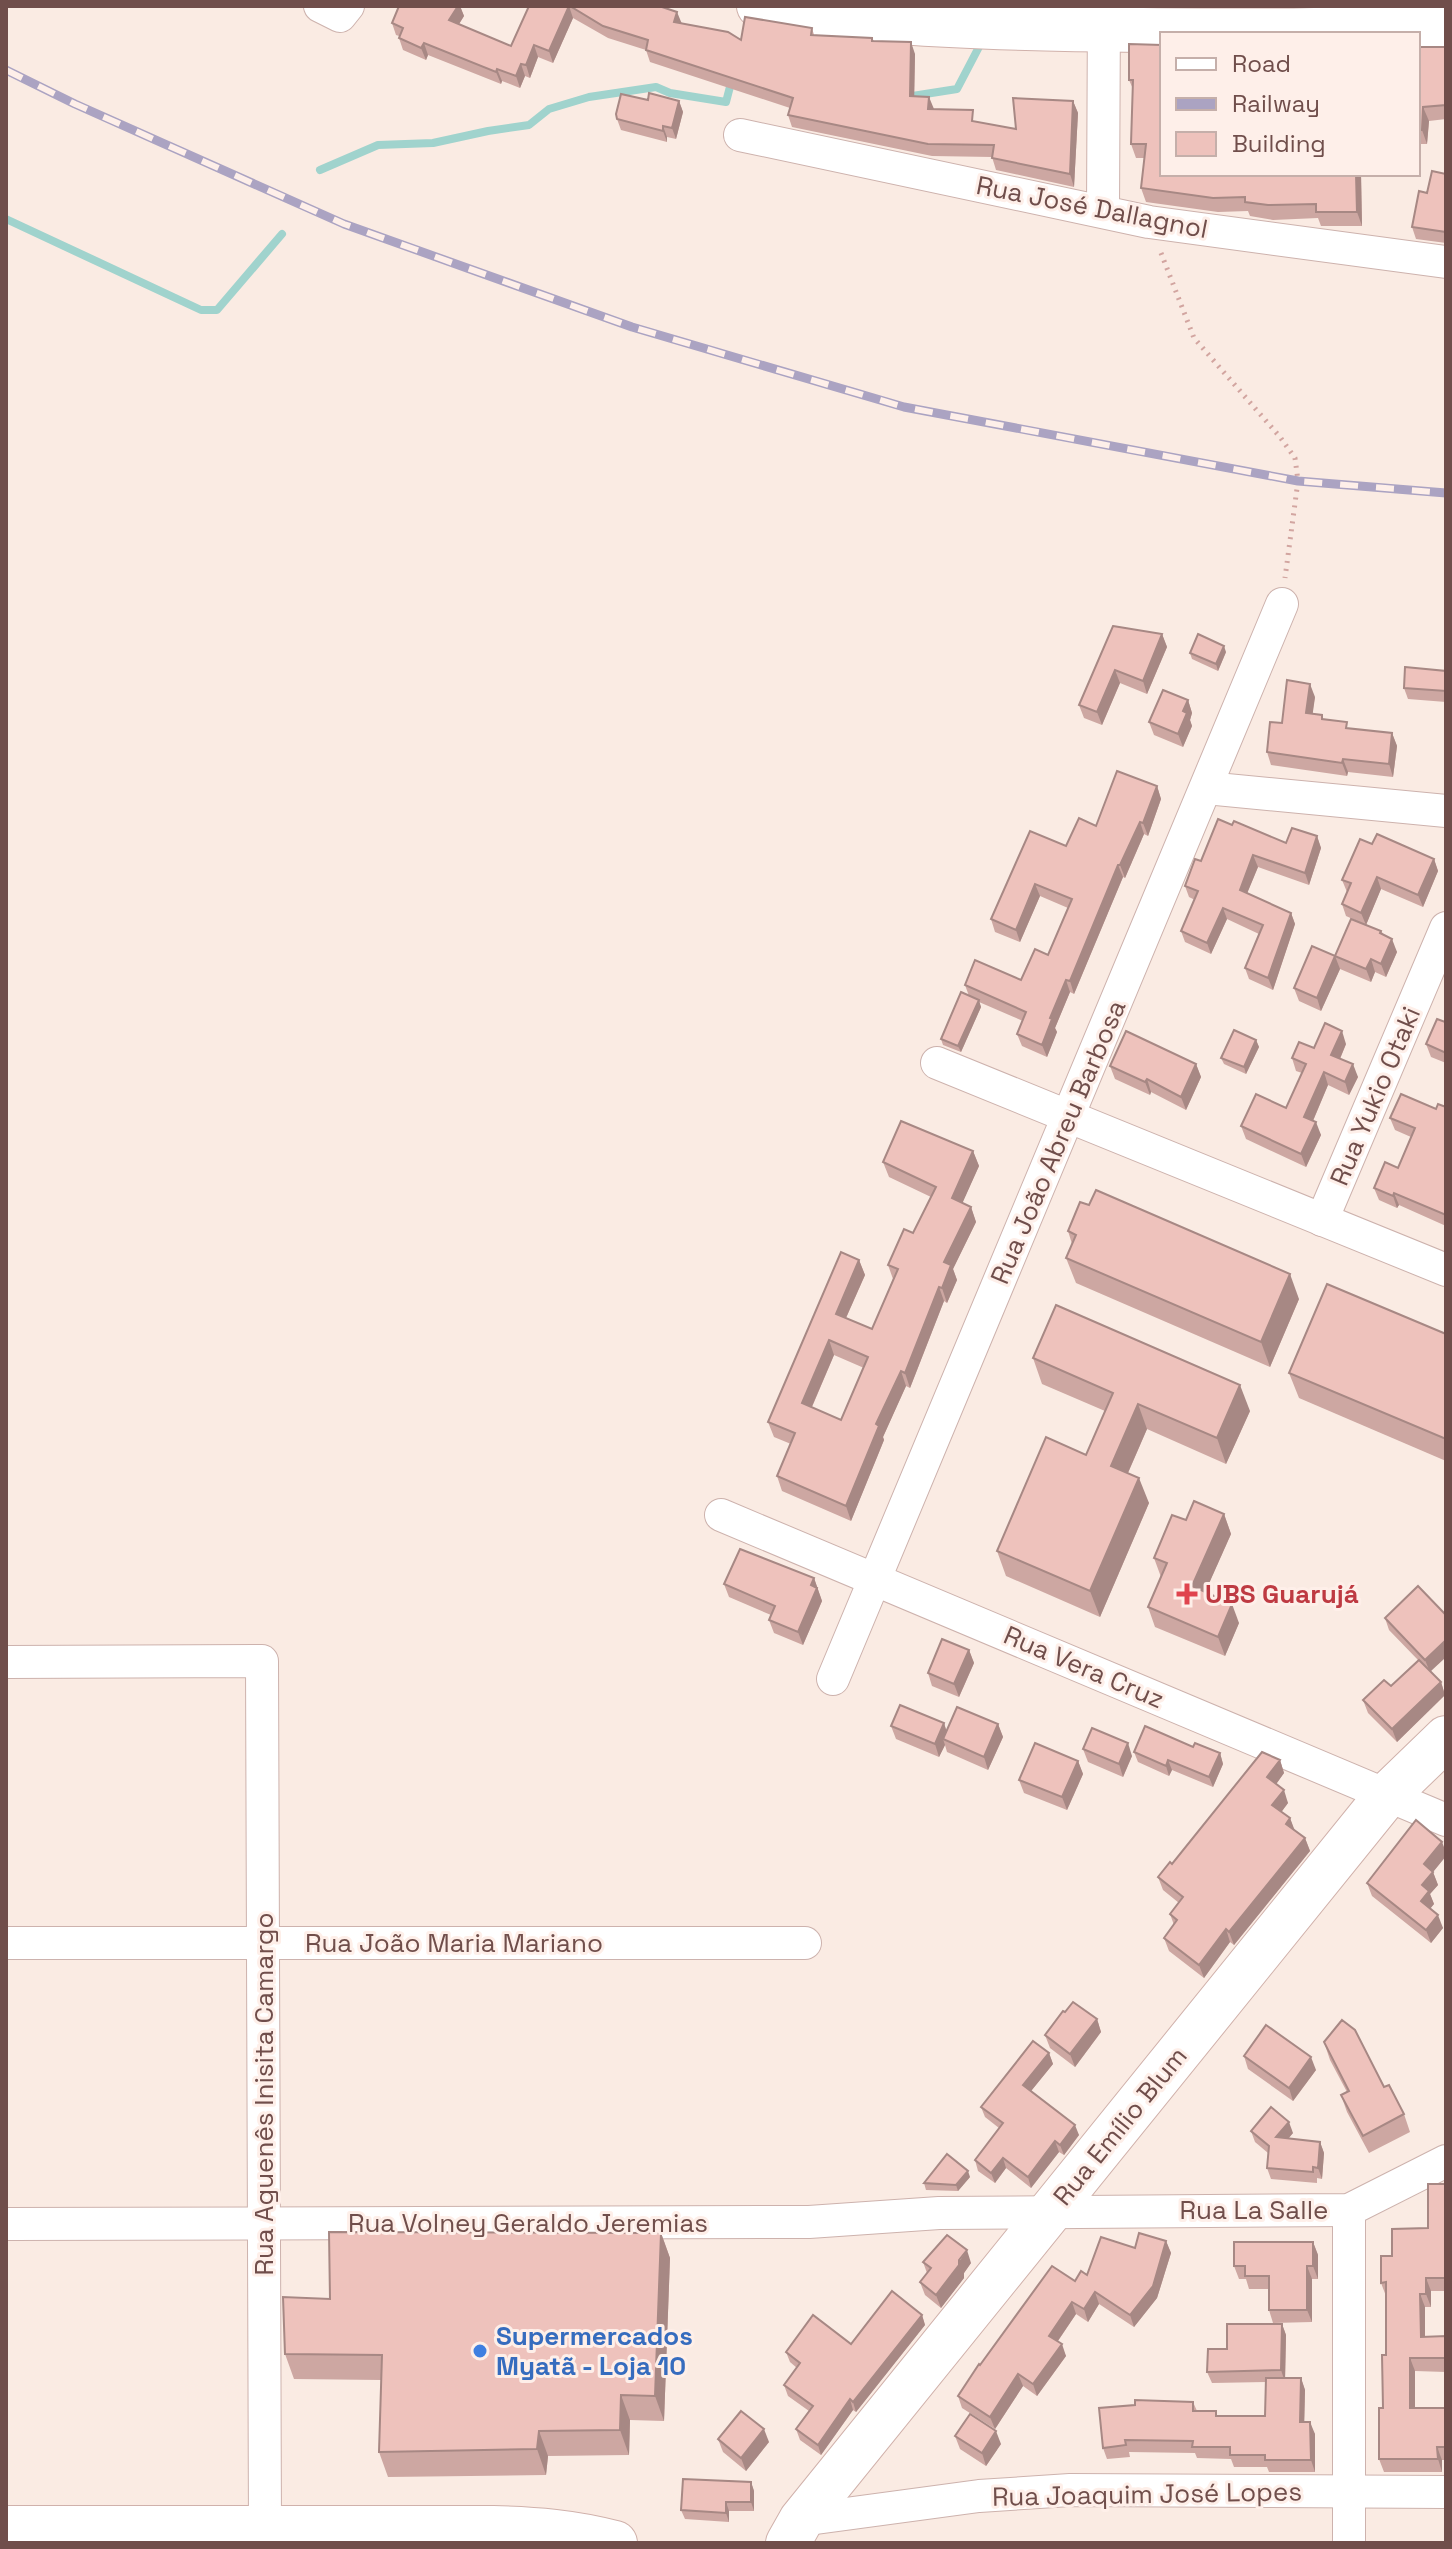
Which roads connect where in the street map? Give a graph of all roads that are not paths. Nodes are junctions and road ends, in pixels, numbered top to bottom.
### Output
1 (759, 6) edge
2 (1104, 18) edge
3 (1446, 24) edge
4 (740, 135) dead end
5 (1103, 211) junction
6 (1446, 262) edge
7 (1282, 604) road end
8 (1206, 788) junction
9 (1446, 811) edge
10 (1446, 928) edge
11 (937, 1063) dead end
12 (1068, 1116) junction
13 (1322, 1220) junction
14 (1446, 1270) edge
15 (721, 1515) dead end
16 (875, 1579) junction
17 (6, 1662) edge
18 (833, 1679) dead end
19 (1446, 1738) edge
20 (1387, 1795) junction
21 (1446, 1820) edge
22 (6, 1943) edge
23 (263, 1943) junction
24 (805, 1943) dead end
25 (1446, 2161) edge
26 (1349, 2210) junction
27 (1050, 2212) junction
28 (264, 2223) junction
29 (6, 2224) edge
30 (1349, 2492) junction
31 (1446, 2492) edge
32 (6, 2528) edge
33 (265, 2528) junction
34 (785, 2535) edge
35 (615, 2543) edge
36 (1349, 2543) edge

1 - 2 main road
2 - 3 main road
2 - 5 street
4 - 5 street, Rua José Dallagnol
5 - 6 street, Rua José Dallagnol
7 - 8 street, Rua João Abreu Barbosa
8 - 9 street
8 - 12 street, Rua João Abreu Barbosa
10 - 13 street, Rua Yukio Otaki
11 - 12 street
12 - 13 street
12 - 16 street, Rua João Abreu Barbosa
13 - 14 street
15 - 16 street, Rua Vera Cruz
16 - 18 street, Rua João Abreu Barbosa
16 - 20 street, Rua Vera Cruz
17 - 23 street, Rua Aguenês Inisita Camargo
19 - 20 main road, Rua Emílio Blum
20 - 21 street, Rua Vera Cruz
20 - 27 main road, Rua Emílio Blum
22 - 23 street, Rua João Maria Mariano
23 - 24 street, Rua João Maria Mariano
23 - 28 street, Rua Aguenês Inisita Camargo
25 - 26 street, Rua La Salle
26 - 27 street, Rua La Salle
26 - 30 street
27 - 28 street, Rua Volney Geraldo Jeremias
27 - 34 main road, Rua Emílio Blum
28 - 29 street, Rua Volney Geraldo Jeremias
28 - 33 street, Rua Aguenês Inisita Camargo
30 - 31 street, Rua Joaquim José Lopes
30 - 34 street, Rua Joaquim José Lopes
30 - 36 street
32 - 33 main road
33 - 35 main road

